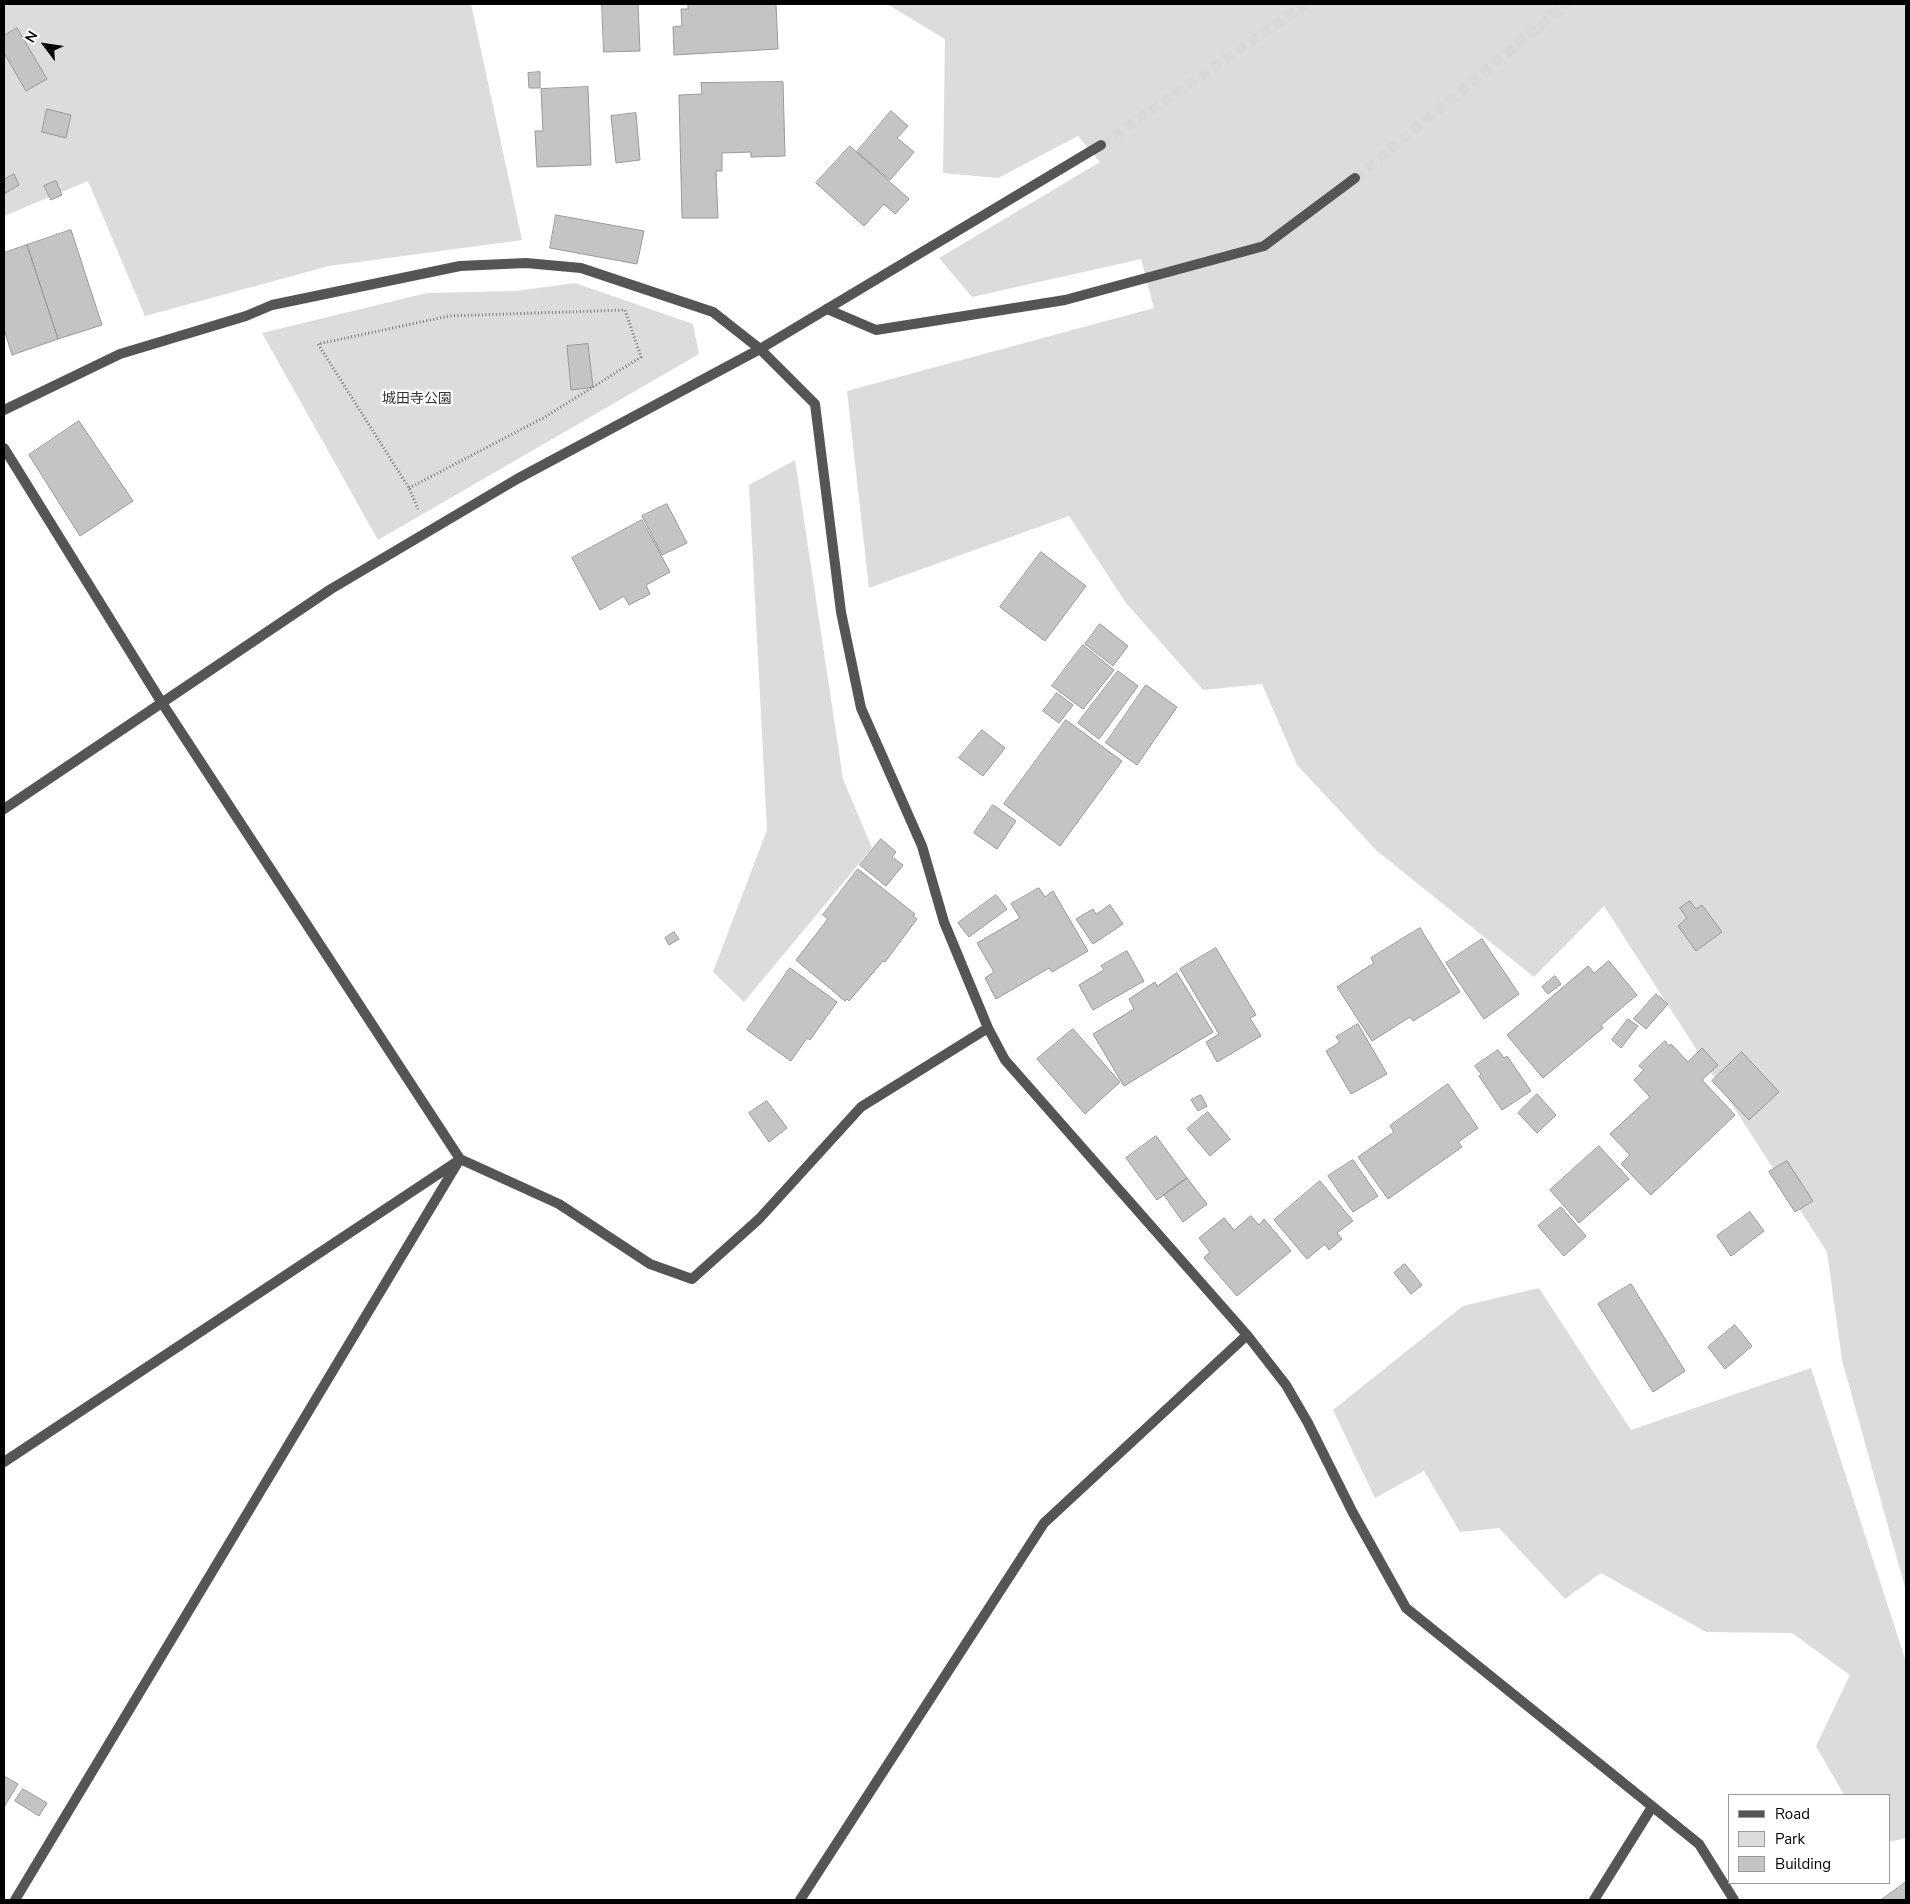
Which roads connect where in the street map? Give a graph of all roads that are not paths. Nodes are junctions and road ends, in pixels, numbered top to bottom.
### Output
1 (1101, 145) tunnel mouth
2 (1355, 178) tunnel mouth
3 (826, 309) junction
4 (760, 349) junction
5 (4, 410) edge
6 (4, 448) edge
7 (162, 703) junction
8 (4, 808) edge
9 (988, 1028) junction
10 (460, 1159) junction
11 (1247, 1335) junction
12 (4, 1462) edge
13 (1652, 1807) junction
14 (15, 1900) edge
15 (800, 1900) edge
16 (1594, 1900) edge
17 (1734, 1900) edge

1 - 3 street
2 - 3 street
3 - 4 street
4 - 5 street
4 - 7 street
4 - 9 street
6 - 7 street
7 - 8 street
7 - 10 street
9 - 10 street
9 - 11 street
10 - 12 street
10 - 14 street
11 - 13 street
11 - 15 street
13 - 16 street
13 - 17 street

